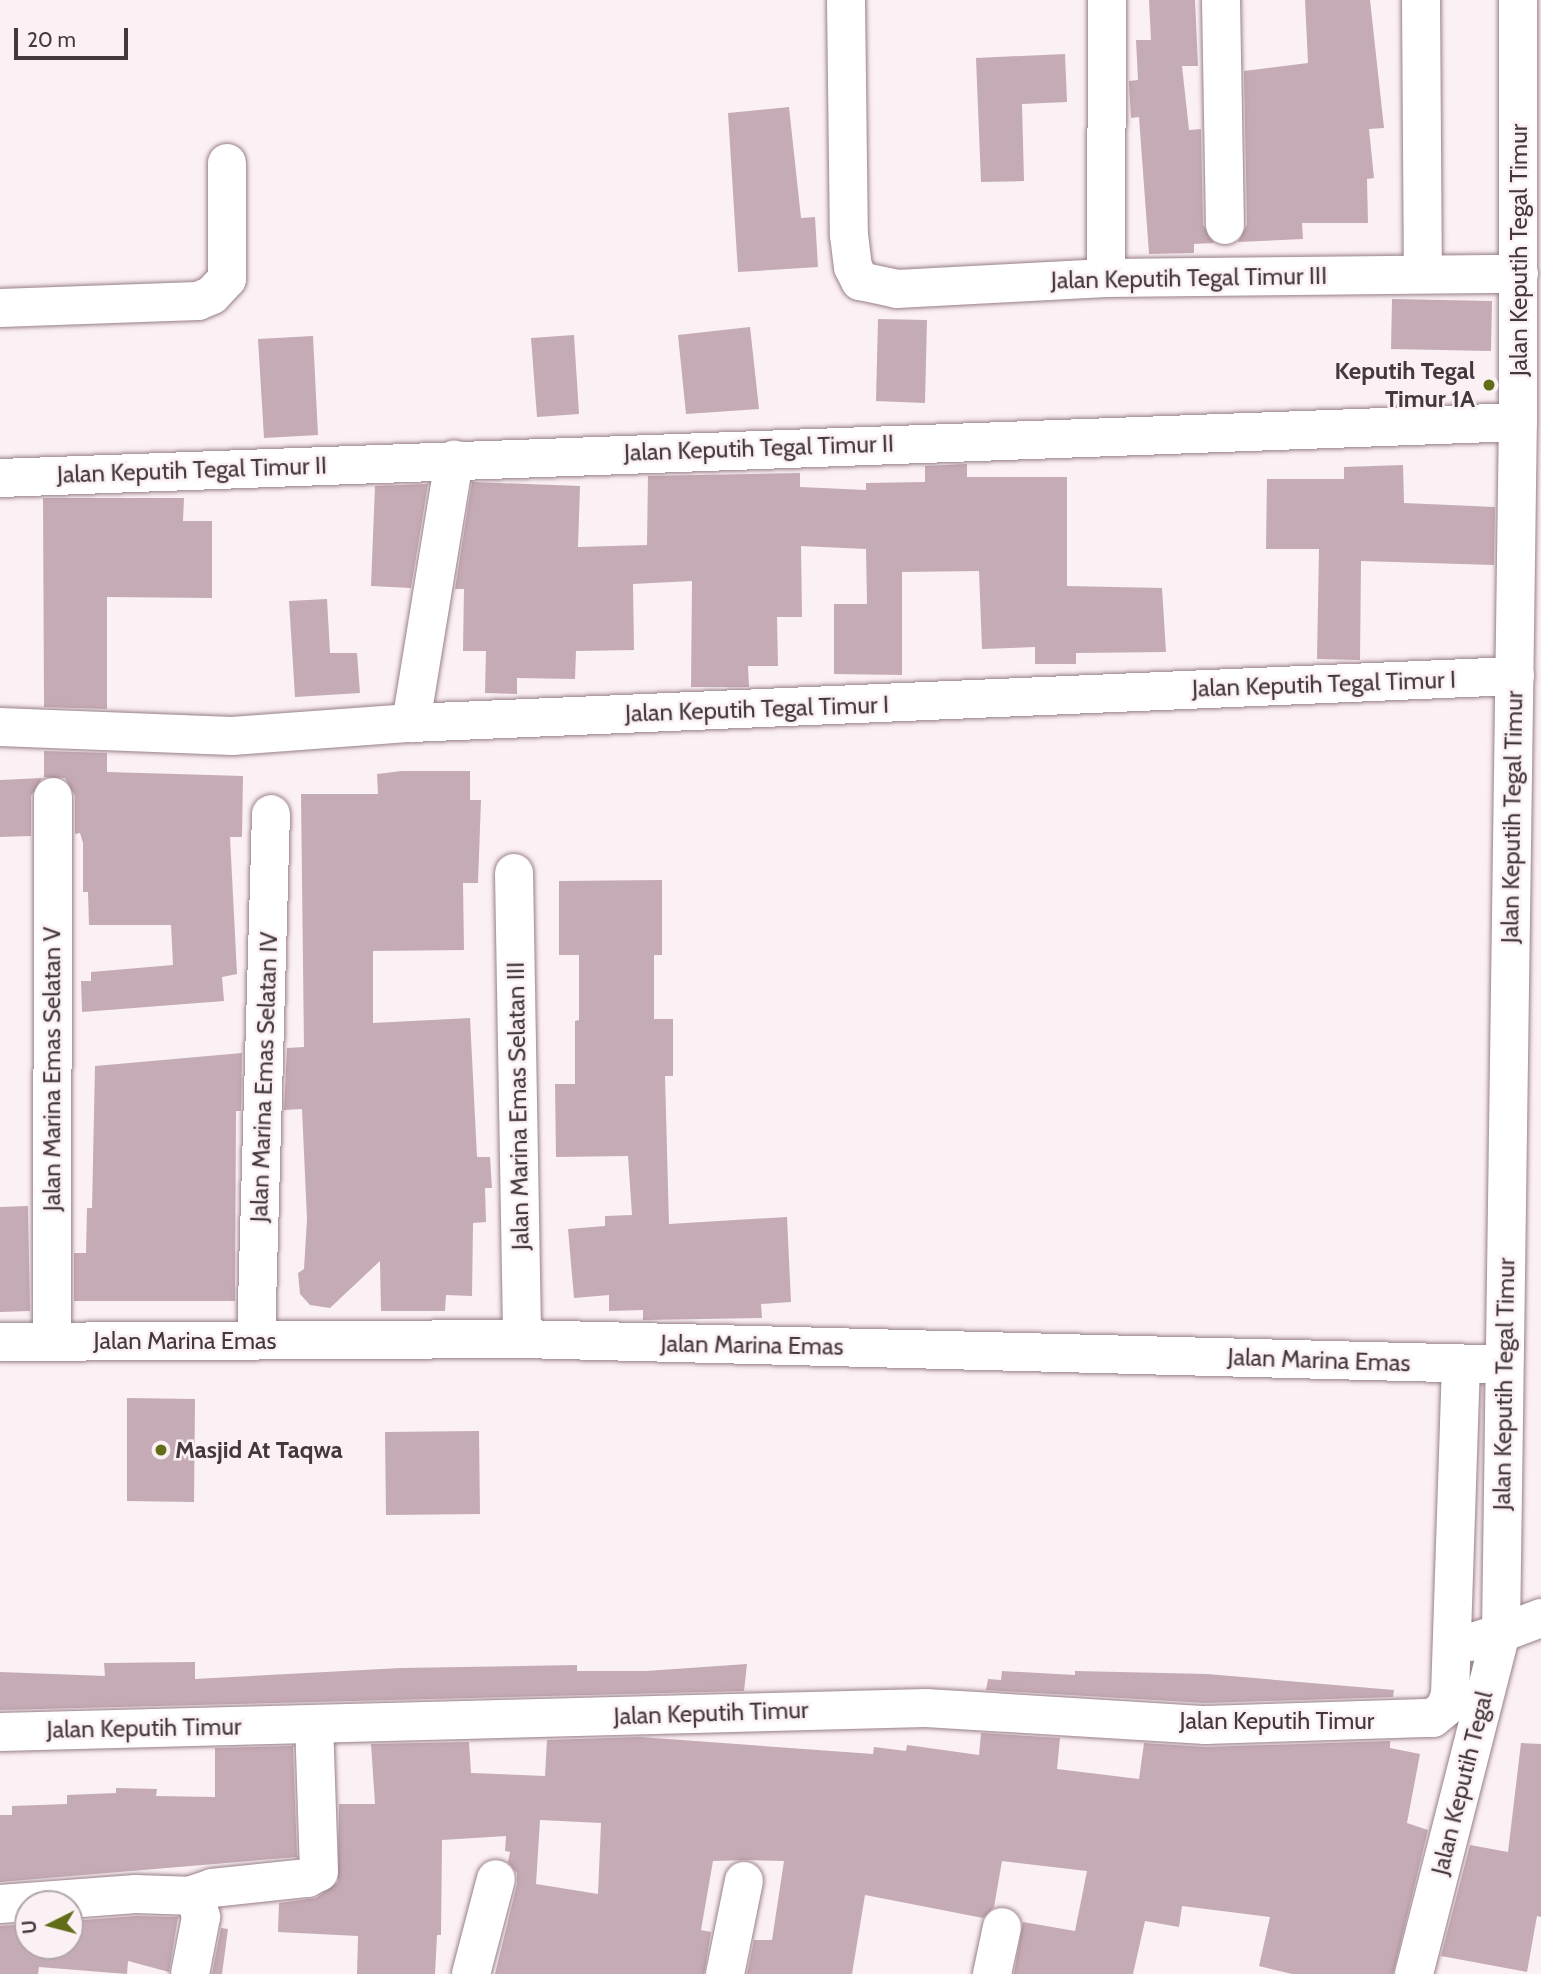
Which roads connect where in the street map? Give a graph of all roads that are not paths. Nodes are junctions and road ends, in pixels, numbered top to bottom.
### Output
1 (846, 0) edge
2 (1107, 0) edge
3 (1221, 0) edge
4 (1421, 0) edge
5 (1518, 0) edge
6 (227, 163) dead end
7 (1225, 225) dead end
8 (1423, 273) junction
9 (1519, 274) junction
10 (1106, 278) junction
11 (0, 308) edge
12 (1518, 422) junction
13 (454, 459) junction
14 (0, 478) edge
15 (1515, 676) junction
16 (411, 723) junction
17 (0, 727) edge
18 (53, 796) dead end
19 (271, 814) dead end
20 (513, 873) dead end
21 (522, 1339) junction
22 (256, 1340) junction
23 (52, 1341) junction
24 (0, 1342) edge
25 (1461, 1364) junction
26 (1504, 1364) junction
27 (1541, 1618) edge
28 (1501, 1633) junction
29 (1453, 1648) junction
30 (314, 1724) junction
31 (0, 1732) edge
32 (496, 1879) dead end
33 (744, 1881) dead end
34 (0, 1904) edge
35 (196, 1906) junction
36 (1002, 1927) dead end
37 (190, 1974) edge
38 (471, 1974) edge
39 (725, 1974) edge
40 (992, 1974) edge
41 (1414, 1974) edge

1 - 10 street, Jalan Keputih Tegal Timur III
2 - 10 street
3 - 7 street
4 - 8 street
5 - 9 street, Jalan Keputih Tegal Timur
6 - 11 street
8 - 9 street, Jalan Keputih Tegal Timur III
8 - 10 street, Jalan Keputih Tegal Timur III
9 - 12 street, Jalan Keputih Tegal Timur
12 - 13 street, Jalan Keputih Tegal Timur II
12 - 15 street, Jalan Keputih Tegal Timur
13 - 14 street, Jalan Keputih Tegal Timur II
13 - 16 street
15 - 16 street, Jalan Keputih Tegal Timur I
15 - 26 street, Jalan Keputih Tegal Timur
16 - 17 street, Jalan Keputih Tegal Timur I
18 - 23 street, Jalan Marina Emas Selatan V
19 - 22 street, Jalan Marina Emas Selatan IV
20 - 21 street, Jalan Marina Emas Selatan III
21 - 22 street, Jalan Marina Emas
21 - 25 street, Jalan Marina Emas
22 - 23 street, Jalan Marina Emas
23 - 24 street, Jalan Marina Emas
25 - 26 street, Jalan Marina Emas
25 - 29 street
26 - 28 street, Jalan Keputih Tegal Timur
27 - 28 street
28 - 29 street
28 - 41 street, Jalan Keputih Tegal
29 - 30 street, Jalan Keputih Timur
30 - 31 street, Jalan Keputih Timur
30 - 35 street
32 - 38 street
33 - 39 street
34 - 35 street
35 - 37 street
36 - 40 street

